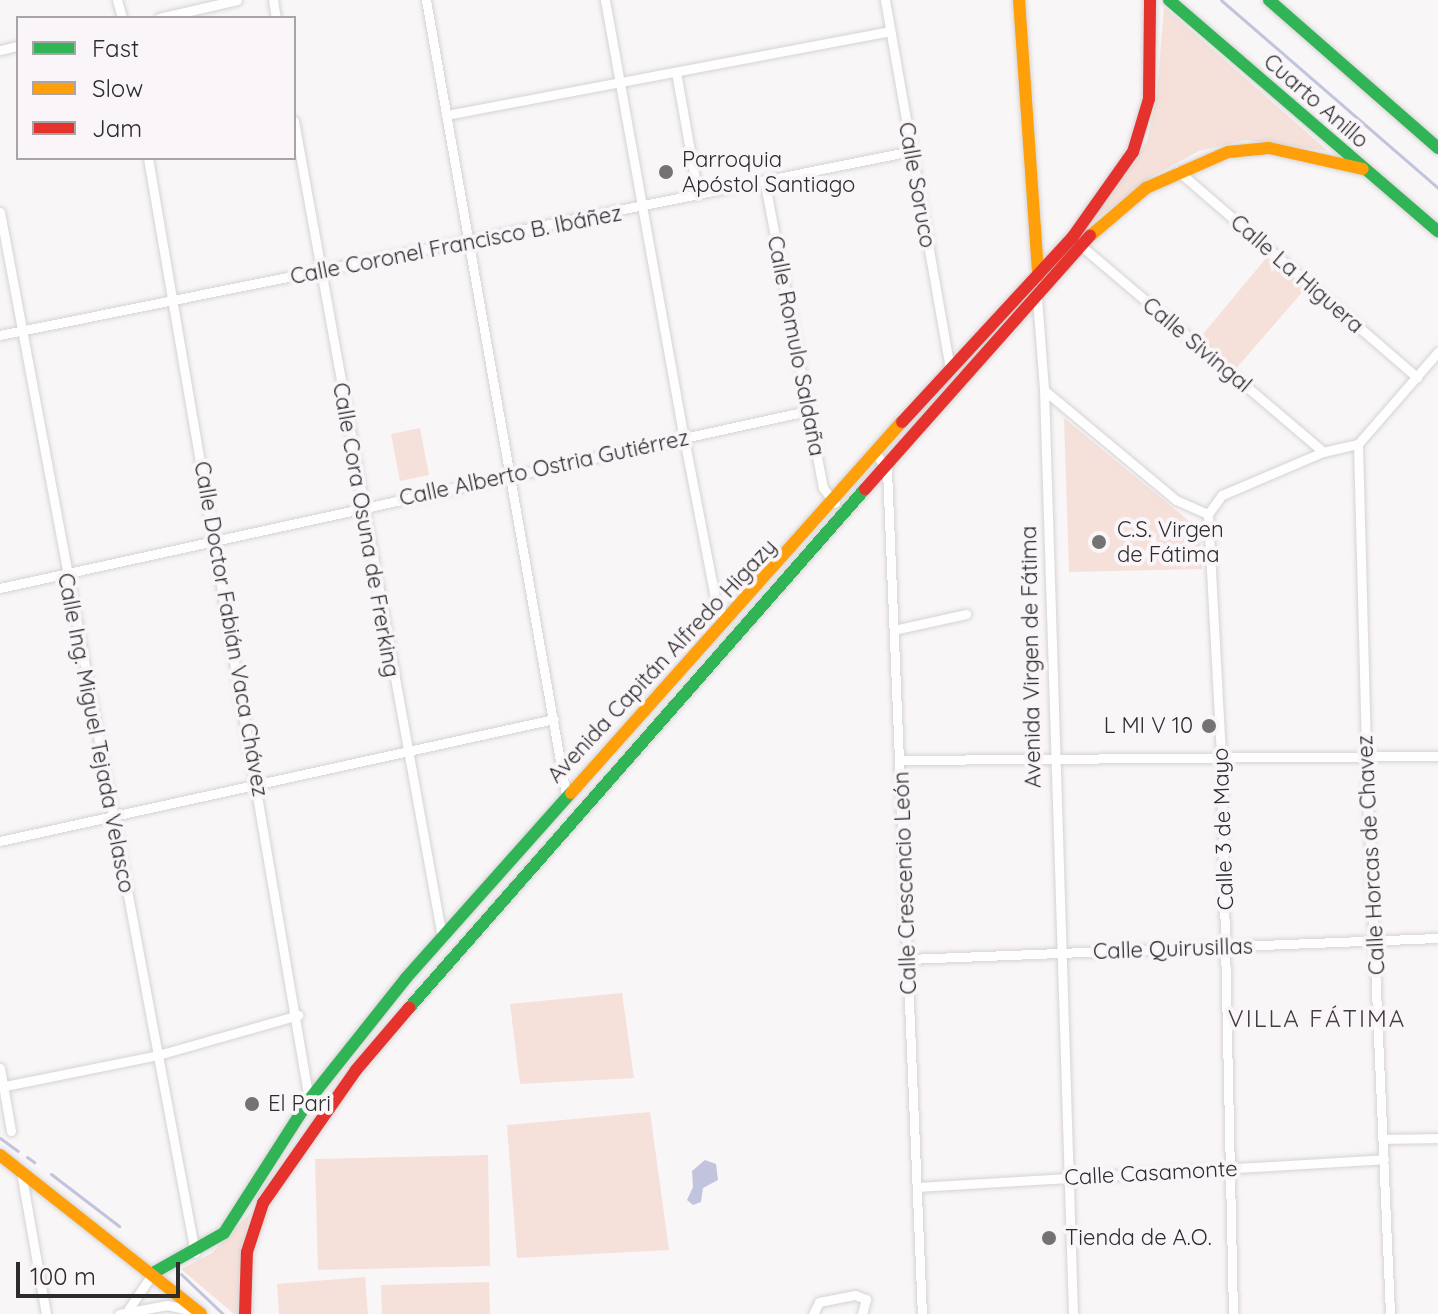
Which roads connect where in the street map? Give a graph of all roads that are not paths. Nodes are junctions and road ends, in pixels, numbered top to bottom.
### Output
1 (237, 0) edge
2 (426, 0) edge
3 (605, 0) edge
4 (885, 0) edge
5 (1019, 0) edge
6 (1150, 0) edge
7 (1169, 0) edge
8 (1269, 0) edge
9 (168, 16) edge
10 (890, 31) junction
11 (676, 72) junction
12 (619, 83) junction
13 (446, 115) junction
14 (296, 133) edge
15 (1438, 148) edge
16 (911, 151) junction
17 (148, 160) edge
18 (1178, 171) junction
19 (1367, 171) junction
20 (765, 184) junction
21 (698, 195) junction
22 (642, 208) junction
23 (0, 212) edge
24 (1438, 231) edge
25 (1072, 238) junction
26 (467, 242) junction
27 (1083, 248) junction
28 (1038, 269) junction
29 (320, 273) junction
30 (1037, 298) junction
31 (173, 301) junction
32 (20, 331) junction
33 (0, 335) edge
34 (1438, 352) edge
35 (950, 369) junction
36 (1417, 377) junction
37 (1044, 390) junction
38 (807, 411) junction
39 (684, 438) junction
40 (1358, 444) junction
41 (1323, 452) junction
42 (877, 455) junction
43 (887, 470) junction
44 (509, 474) junction
45 (835, 503) junction
46 (361, 507) junction
47 (1208, 514) junction
48 (216, 542) junction
49 (64, 573) junction
50 (0, 588) edge
51 (966, 614) dead end
52 (727, 620) junction
53 (894, 630) junction
54 (554, 719) junction
55 (407, 752) junction
56 (1221, 755) junction
57 (1438, 756) edge
58 (1366, 757) junction
59 (1053, 759) junction
60 (899, 760) junction
61 (590, 768) junction
62 (259, 784) junction
63 (604, 784) junction
64 (566, 795) junction
65 (112, 817) junction
66 (0, 841) edge
67 (442, 937) junction
68 (1438, 938) edge
69 (1376, 940) junction
70 (1227, 947) junction
71 (1061, 953) junction
72 (908, 959) junction
73 (298, 1015) junction
74 (158, 1055) junction
75 (0, 1068) edge
76 (2, 1086) edge
77 (309, 1100) junction
78 (11, 1131) dead end
79 (1438, 1138) edge
80 (1383, 1139) junction
81 (0, 1155) edge
82 (1384, 1159) junction
83 (20, 1169) junction
84 (1229, 1170) junction
85 (1070, 1176) junction
86 (917, 1187) junction
87 (195, 1253) junction
88 (153, 1273) junction
89 (123, 1313) edge
90 (46, 1314) edge
91 (200, 1314) edge
92 (245, 1314) edge
93 (813, 1314) edge
94 (862, 1314) edge
95 (922, 1314) edge
96 (1073, 1314) edge
97 (1233, 1314) edge
98 (1390, 1314) edge

1 - 9 street
2 - 13 street
3 - 12 street
4 - 10 street, Calle Soruco
5 - 28 main road, Avenida Virgen de Fátima
6 - 25 main road, Avenida Capitán Alfredo Higazy
7 - 19 main road, Cuarto Anillo
8 - 15 main road, Cuarto Anillo
10 - 11 street
10 - 16 street, Calle Soruco
11 - 12 street
11 - 21 street
12 - 13 street
12 - 22 street
13 - 26 street
14 - 29 street, Calle Cora Osuna de Frerking
16 - 20 street, Calle Coronel Francisco B. Ibáñez
16 - 35 street, Calle Soruco
17 - 31 street, Calle Doctor Fabián Vaca Chávez
18 - 19 main road, Avenida Capitán Alfredo Higazy
18 - 27 main road, Avenida Capitán Alfredo Higazy
18 - 36 street, Calle La Higuera
19 - 24 main road, Cuarto Anillo
20 - 21 street, Calle Coronel Francisco B. Ibáñez
20 - 38 street, Calle Romulo Saldaña
21 - 22 street, Calle Coronel Francisco B. Ibáñez
22 - 26 street, Calle Coronel Francisco B. Ibáñez
22 - 39 street
23 - 32 street, Calle Ing. Miguel Tejada Velasco
25 - 27 street, Calle Sivingal
25 - 28 main road, Avenida Capitán Alfredo Higazy
26 - 29 street, Calle Coronel Francisco B. Ibáñez
26 - 44 street
27 - 30 main road, Avenida Capitán Alfredo Higazy
27 - 41 street, Calle Sivingal
28 - 30 main road, Avenida Virgen de Fátima
28 - 35 main road, Avenida Capitán Alfredo Higazy
29 - 31 street, Calle Coronel Francisco B. Ibáñez
29 - 46 street, Calle Cora Osuna de Frerking
30 - 37 street, Avenida Virgen de Fátima
30 - 43 main road, Avenida Capitán Alfredo Higazy
31 - 32 street, Calle Coronel Francisco B. Ibáñez
31 - 48 street, Calle Doctor Fabián Vaca Chávez
32 - 33 street, Calle Coronel Francisco B. Ibáñez
32 - 49 street, Calle Ing. Miguel Tejada Velasco
34 - 36 street
35 - 42 main road, Avenida Capitán Alfredo Higazy
36 - 40 street
37 - 47 street
37 - 59 street, Avenida Virgen de Fátima
38 - 39 street, Calle Alberto Ostria Gutiérrez
38 - 45 street, Calle Romulo Saldaña
39 - 44 street, Calle Alberto Ostria Gutiérrez
39 - 52 street
40 - 41 street
40 - 58 street, Calle Horcas de Chavez
41 - 47 street
42 - 43 street
42 - 45 main road, Avenida Capitán Alfredo Higazy
43 - 53 street, Calle Crescencio León
43 - 63 main road, Avenida Capitán Alfredo Higazy
44 - 46 street, Calle Alberto Ostria Gutiérrez
44 - 54 street
45 - 52 main road, Avenida Capitán Alfredo Higazy
46 - 48 street, Calle Alberto Ostria Gutiérrez
46 - 55 street, Calle Cora Osuna de Frerking
47 - 56 street, Calle 3 de Mayo
48 - 49 street, Calle Alberto Ostria Gutiérrez
48 - 62 street, Calle Doctor Fabián Vaca Chávez
49 - 50 street, Calle Alberto Ostria Gutiérrez
49 - 65 street, Calle Ing. Miguel Tejada Velasco
51 - 53 street
52 - 61 main road, Avenida Capitán Alfredo Higazy
53 - 60 street, Calle Crescencio León
54 - 55 street
54 - 64 street
55 - 62 street
55 - 67 street, Calle Cora Osuna de Frerking
56 - 58 street
56 - 59 street
56 - 70 street, Calle 3 de Mayo
57 - 58 street
58 - 69 street, Calle Horcas de Chavez
59 - 60 street
59 - 71 street, Avenida Virgen de Fátima
60 - 72 street, Calle Crescencio León
61 - 63 main road
61 - 64 main road, Avenida Capitán Alfredo Higazy
62 - 65 street
62 - 73 street, Calle Doctor Fabián Vaca Chávez
63 - 92 main road, Avenida Capitán Alfredo Higazy
64 - 67 main road, Avenida Capitán Alfredo Higazy
65 - 66 street
65 - 74 street, Calle Ing. Miguel Tejada Velasco
67 - 77 main road, Avenida Capitán Alfredo Higazy
68 - 69 street, Calle Quirusillas
69 - 70 street, Calle Quirusillas
69 - 80 street, Calle Horcas de Chavez
70 - 71 street, Calle Quirusillas
70 - 84 street, Calle 3 de Mayo
71 - 72 street, Calle Quirusillas
71 - 85 street, Avenida Virgen de Fátima
72 - 86 street, Calle Crescencio León
73 - 74 street
73 - 77 street, Calle Doctor Fabián Vaca Chávez
74 - 76 street
74 - 87 street, Calle Ing. Miguel Tejada Velasco
75 - 76 street
76 - 78 street
77 - 87 main road, Avenida Capitán Alfredo Higazy
79 - 80 street
80 - 82 street, Calle Horcas de Chavez
81 - 83 main road
82 - 84 street, Calle Casamonte
82 - 98 street, Calle Horcas de Chavez
83 - 88 main road
83 - 90 street
84 - 85 street, Calle Casamonte
84 - 97 street, Calle 3 de Mayo
85 - 86 street, Calle Casamonte
85 - 96 street, Avenida Virgen de Fátima
86 - 95 street, Calle Crescencio León
87 - 88 main road, Avenida Capitán Alfredo Higazy
88 - 89 street
88 - 91 main road
89 - 91 street
93 - 94 street

